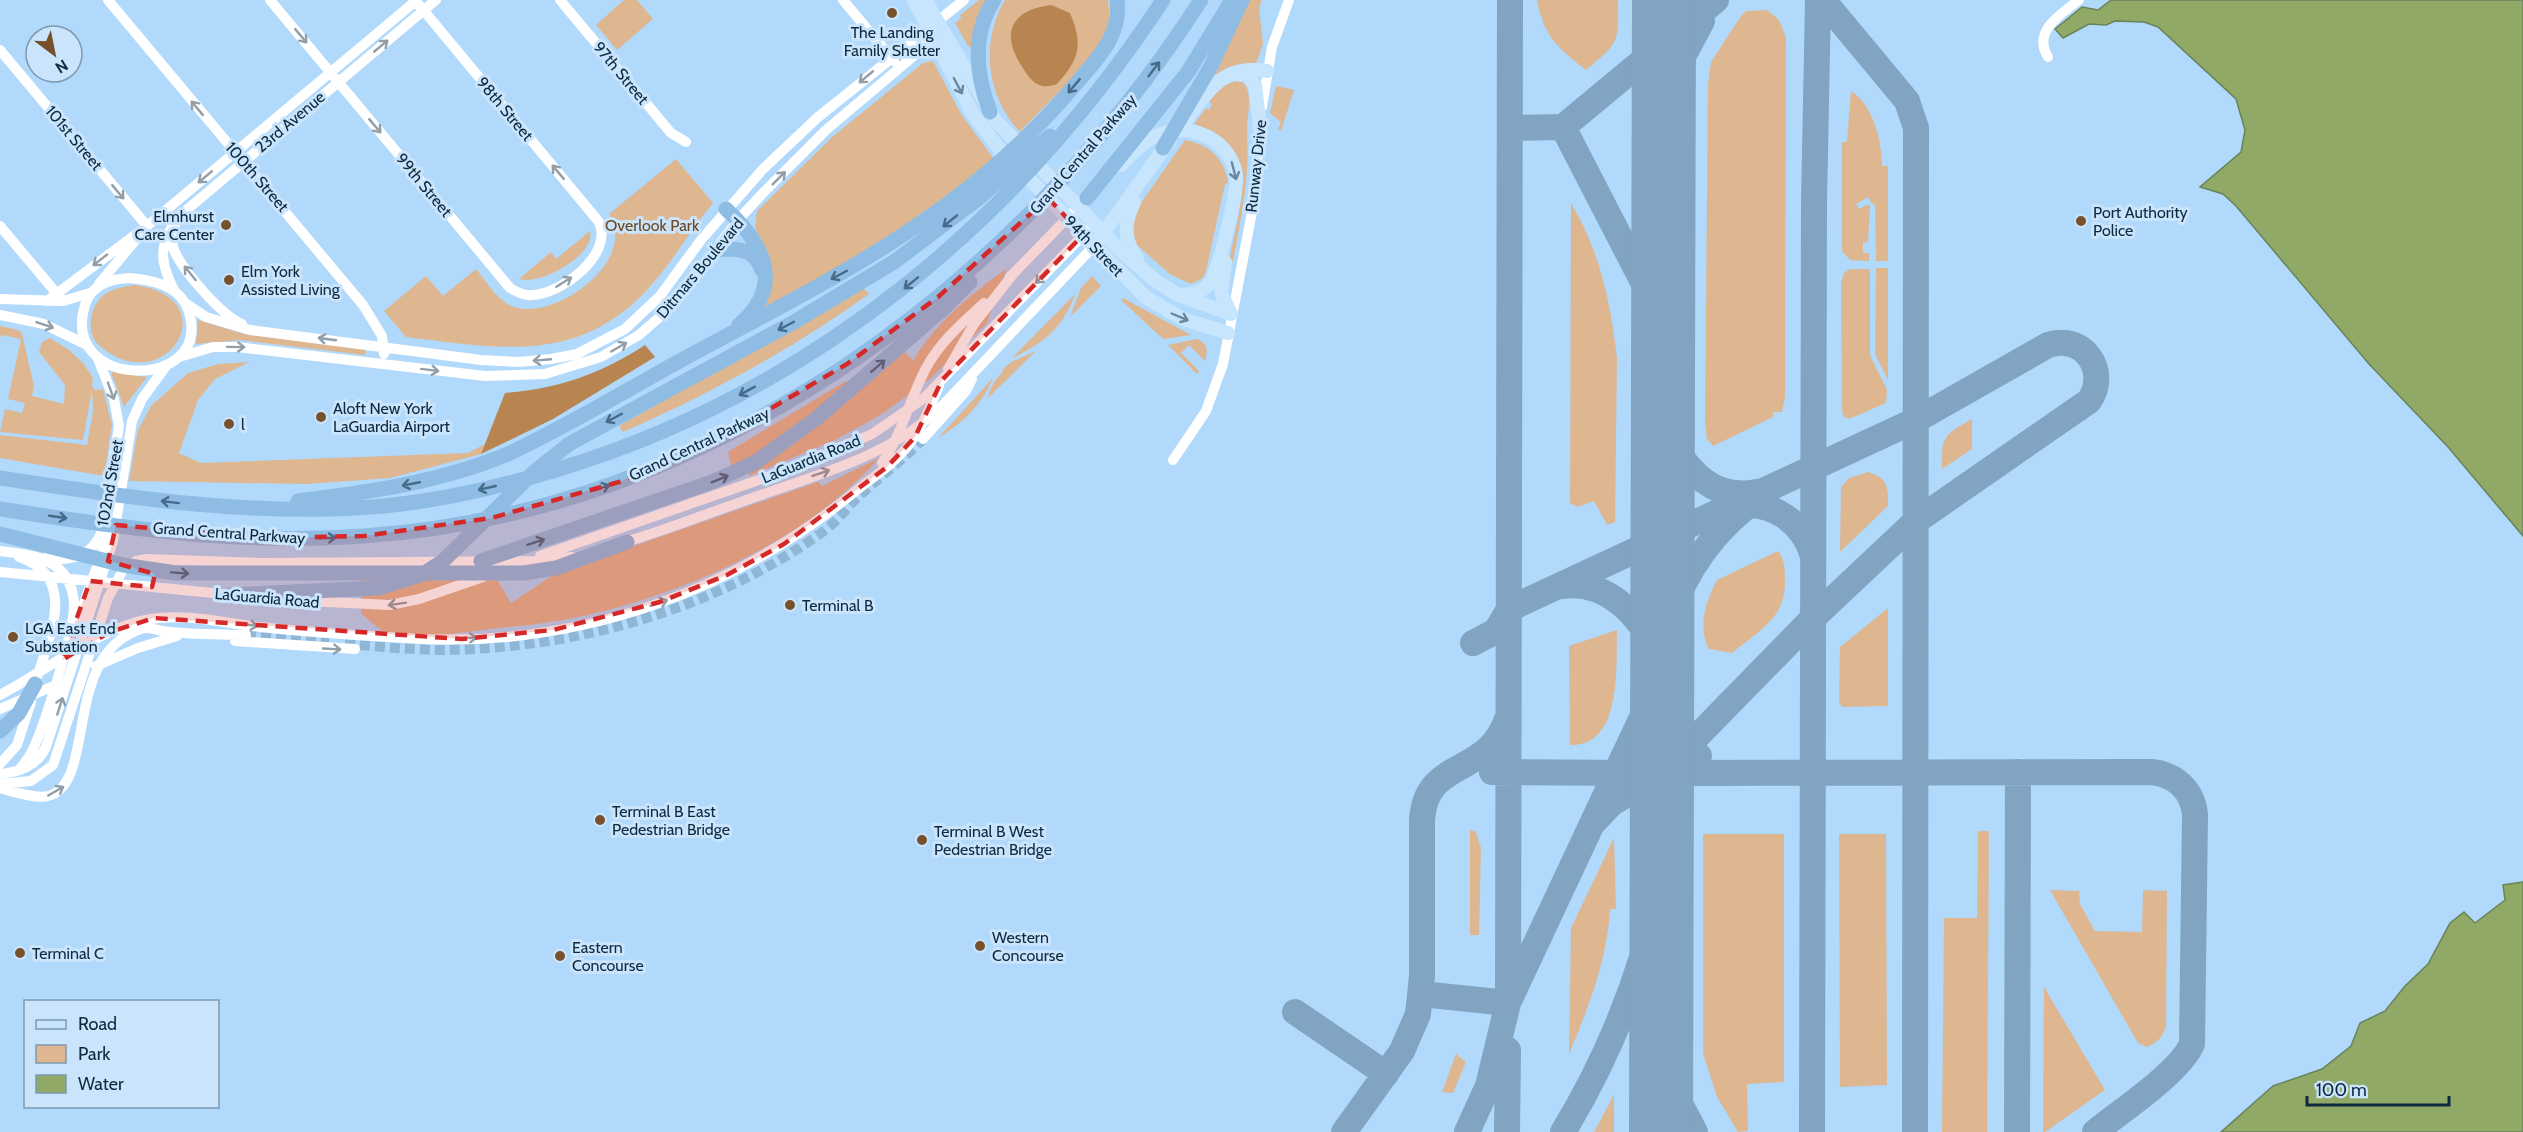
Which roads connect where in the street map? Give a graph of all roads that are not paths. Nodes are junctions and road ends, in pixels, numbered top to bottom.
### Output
1 (108, 0) edge
2 (270, 0) edge
3 (436, 0) edge
4 (560, 0) edge
5 (843, 0) edge
6 (914, 0) edge
7 (925, 0) edge
8 (964, 0) edge
9 (994, 0) edge
10 (1117, 0) edge
11 (1163, 0) edge
12 (1201, 0) edge
13 (1232, 0) edge
14 (1242, 0) edge
15 (1288, 0) edge
16 (2079, 0) edge
17 (418, 3) edge
18 (932, 27) junction
19 (0, 50) edge
20 (890, 57) junction
21 (2048, 57) dead end
22 (900, 69) junction
23 (1267, 71) junction
24 (334, 77) junction
25 (1224, 77) junction
26 (1099, 91) junction
27 (990, 112) junction
28 (1260, 128) junction
29 (686, 142) dead end
30 (1163, 148) junction
31 (235, 152) junction
32 (243, 161) junction
33 (1078, 164) junction
34 (1142, 181) junction
35 (1085, 204) junction
36 (726, 209) junction
37 (177, 218) junction
38 (1230, 218) junction
39 (738, 220) junction
40 (0, 226) edge
41 (147, 226) junction
42 (1100, 228) junction
43 (1083, 235) junction
44 (1093, 247) junction
45 (715, 250) junction
46 (1014, 273) junction
47 (1156, 281) junction
48 (764, 283) junction
49 (510, 288) joint
50 (94, 289) junction
51 (174, 290) junction
52 (1178, 295) junction
53 (60, 297) junction
54 (0, 299) edge
55 (185, 303) junction
56 (1231, 314) junction
57 (0, 315) edge
58 (268, 331) junction
59 (1228, 333) junction
60 (87, 345) junction
61 (385, 347) junction
62 (179, 357) junction
63 (98, 358) junction
64 (676, 363) junction
65 (981, 363) junction
66 (382, 364) junction
67 (166, 366) junction
68 (125, 427) junction
69 (923, 439) tunnel mouth
70 (1173, 460) dead end
71 (882, 463) dead end
72 (0, 478) edge
73 (118, 506) junction
74 (228, 507) junction
75 (0, 509) edge
76 (0, 534) edge
77 (627, 542) junction
78 (0, 552) edge
79 (36, 556) junction
80 (183, 559) junction
81 (481, 561) junction
82 (0, 572) edge
83 (103, 574) junction
84 (228, 595) junction
85 (226, 630) dead end
86 (164, 632) junction
87 (246, 635) tunnel mouth
88 (355, 649) tunnel mouth
89 (62, 659) junction
90 (35, 684) junction
91 (0, 695) edge
92 (0, 709) edge
93 (0, 731) edge
94 (0, 751) edge
95 (29, 756) junction
96 (55, 761) junction
97 (0, 764) edge
98 (0, 774) edge
99 (0, 784) edge

31 -> 1 street, 100th Street
2 -> 24 street, 99th Street
3 - 17 street, 23rd Avenue
4 - 29 street, 97th Street
5 - 20 street
6 - 18 main road, 94th Street
7 - 18 main road, 94th Street
8 - 18 street, Ditmars Boulevard
9 - 27 highway
10 -> 64 highway
11 - 26 highway, Grand Central Parkway
33 -> 12 highway, Grand Central Parkway
13 - 35 highway
14 - 30 highway
15 - 23 street, Runway Drive
16 - 21 street
17 - 24 street, 23rd Avenue
49 -> 17 street, 98th Street
18 - 20 street, Ditmars Boulevard
18 - 22 street, Ditmars Boulevard
18 - 27 main road, 94th Street
18 -> 43 main road, 94th Street
19 -> 41 street, 101st Street
20 - 22 street
20 -> 36 street, Ditmars Boulevard
39 -> 22 street, Ditmars Boulevard
23 - 25 main road
23 - 28 street, Runway Drive
24 - 31 street, 23rd Avenue
24 - 32 street, 23rd Avenue
24 -> 49 street, 99th Street
25 - 28 main road
25 - 30 main road
26 -> 74 highway, Grand Central Parkway
26 -> 84 highway
27 - 35 main road, 94th Street
28 - 56 street, Runway Drive
30 - 34 main road
31 - 32 street, 100th Street
31 -> 41 street, 23rd Avenue
32 - 37 street, 23rd Avenue
32 - 61 street, 100th Street
75 -> 33 highway, Grand Central Parkway
81 -> 33 highway
34 - 42 main road
34 - 47 main road
35 -> 38 main road
35 - 42 main road, 94th Street
35 - 46 street
36 - 39 highway
36 -> 61 street, Ditmars Boulevard
37 - 51 street, 23rd Avenue
58 -> 37 street
38 - 52 main road
38 - 56 main road
39 - 45 street, Ditmars Boulevard
39 - 48 highway
40 - 53 street
41 - 50 street, 23rd Avenue
41 -> 53 street, 23rd Avenue
42 - 43 street, LaGuardia Road
42 - 44 main road
42 - 47 main road, 94th Street
43 - 44 main road, 94th Street
43 -> 84 street, LaGuardia Road
44 -> 59 main road, 94th Street
44 - 65 street, LaGuardia Road
45 - 48 highway
66 -> 45 street, Ditmars Boulevard
46 - 71 street
91 -> 46 street
47 - 52 main road, 94th Street
48 - 64 highway
50 - 51 street
50 - 53 street
50 - 60 street
51 - 55 street
52 - 56 main road, 94th Street
53 - 54 street, 23rd Avenue
55 - 58 street, Ditmars Boulevard
55 - 62 street
56 - 59 street, Runway Drive
57 -> 60 street
61 -> 58 street, Ditmars Boulevard
59 - 70 street, Runway Drive
60 - 63 street
61 - 66 street
62 -> 66 street, Ditmars Boulevard
62 - 67 street
63 - 67 street
63 -> 68 street, 102nd Street
64 -> 74 highway
65 - 69 street
77 -> 65 street, LaGuardia Road
67 - 68 street, 102nd Street
68 - 73 street, 102nd Street
68 - 79 street, 102nd Street
74 -> 72 highway, Grand Central Parkway
73 - 83 street
73 - 89 street
76 -> 77 highway
77 - 81 street, LaGuardia Road
78 - 79 street, 102nd Street
78 - 90 street
79 - 89 street
80 - 81 street, LaGuardia Road
80 - 83 street
80 - 96 street
82 - 84 street, LaGuardia Road
98 -> 83 street
85 - 92 street
86 - 87 street
86 -> 88 street
99 -> 86 street
89 - 95 street
90 - 93 highway
90 - 97 street
94 - 95 street
95 - 96 street
95 - 99 street
96 - 99 street

